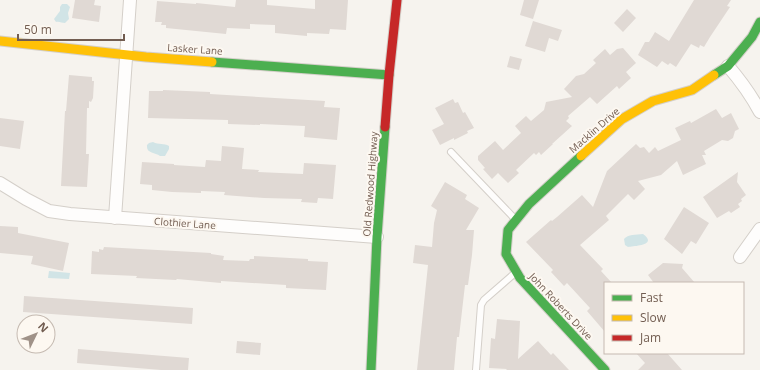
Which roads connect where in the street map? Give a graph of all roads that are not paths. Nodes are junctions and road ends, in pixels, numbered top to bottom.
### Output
1 (130, 0) edge
2 (397, 0) edge
3 (760, 22) edge
4 (0, 41) edge
5 (126, 54) junction
6 (728, 66) junction
7 (389, 75) junction
8 (760, 112) edge
9 (451, 152) dead end
10 (0, 183) edge
11 (115, 218) junction
12 (516, 220) junction
13 (760, 229) edge
14 (377, 237) junction
15 (506, 254) joint
16 (740, 257) dead end
17 (516, 272) junction
18 (371, 370) edge
19 (476, 370) edge
20 (605, 370) edge

1 - 5 street
2 - 7 street, Old Redwood Highway
3 - 6 street, Macklin Drive
4 - 5 street, Lasker Lane
5 - 7 street, Lasker Lane
5 - 11 street
6 - 8 street
6 - 12 street, Macklin Drive
7 - 14 street, Old Redwood Highway
9 - 12 lane
10 - 11 street, Clothier Lane
11 - 14 street, Clothier Lane
12 - 15 street, Macklin Drive
13 - 16 street
14 - 18 street, Old Redwood Highway
15 - 17 street, John Roberts Drive
17 - 19 lane
17 - 20 street, John Roberts Drive

